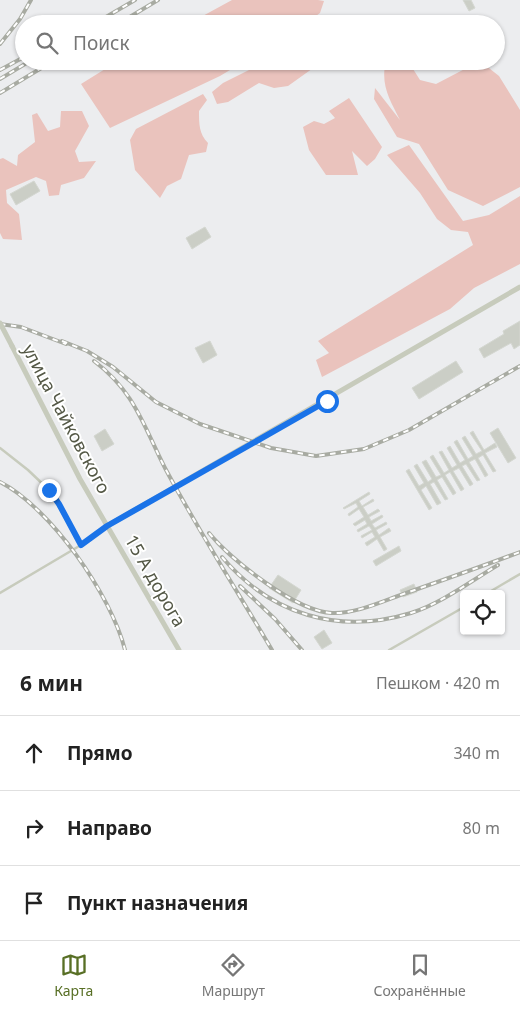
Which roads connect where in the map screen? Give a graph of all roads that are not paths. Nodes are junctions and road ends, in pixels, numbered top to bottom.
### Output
1 (520, 287) edge
2 (0, 324) edge
3 (0, 448) edge
4 (107, 526) junction
5 (81, 545) junction
6 (520, 574) edge
7 (493, 590) edge
8 (0, 593) edge
9 (460, 608) edge
10 (179, 650) edge
11 (390, 650) edge

1 - 4 street
2 - 4 street, улица Чайковского, bridge
3 - 5 lane
4 - 5 lane
4 - 10 street, 15 А дорога
5 - 8 lane
6 - 7 lane
9 - 11 lane

